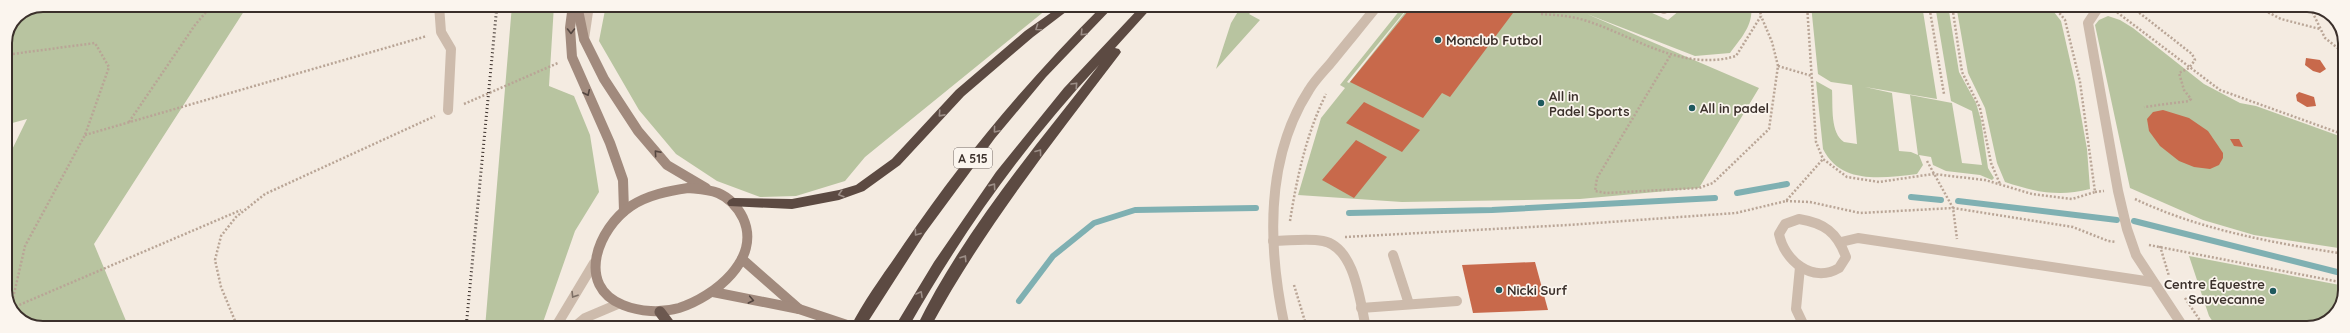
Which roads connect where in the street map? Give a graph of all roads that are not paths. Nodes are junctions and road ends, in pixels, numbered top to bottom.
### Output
1 (440, 12) edge
2 (572, 12) edge
3 (578, 12) edge
4 (588, 12) edge
5 (1060, 12) edge
6 (1103, 12) edge
7 (1142, 12) edge
8 (1144, 12) edge
9 (1372, 12) edge
10 (2095, 12) edge
11 (584, 39) junction
12 (448, 110) road end
13 (709, 190) junction
14 (733, 203) junction
15 (624, 211) junction
16 (1273, 240) junction
17 (1841, 242) junction
18 (1393, 255) dead end
19 (742, 259) junction
20 (594, 263) junction
21 (1800, 267) junction
22 (2152, 282) junction
23 (713, 292) junction
24 (1457, 301) dead end
25 (618, 304) junction
26 (1409, 304) junction
27 (1361, 308) junction
28 (799, 309) junction
29 (660, 312) junction
30 (559, 321) edge
31 (581, 321) edge
32 (667, 321) edge
33 (835, 321) edge
34 (860, 321) edge
35 (906, 321) edge
36 (927, 321) edge
37 (1283, 321) edge
38 (1364, 321) edge
39 (1802, 321) edge
40 (2179, 321) edge

1 - 12 street
2 -> 15 main road
3 - 11 main road
4 - 11 street
5 -> 14 highway
6 -> 34 highway, A 515
35 -> 7 highway, A 515
36 -> 8 highway
9 - 16 street
10 - 22 street
13 -> 11 main road
13 - 14 main road
13 - 15 main road
14 - 19 main road
15 - 20 main road
16 - 27 street
16 - 37 street
17 - 21 street
17 - 21 street
17 - 22 street
18 - 26 street
19 - 23 main road
19 - 28 main road
20 - 25 main road
20 -> 30 street
21 - 39 street
22 - 40 street
23 -> 28 main road
23 - 29 main road
24 - 26 street
25 - 29 main road
25 - 31 street
26 - 27 street
27 - 38 street
28 - 33 main road
29 - 32 highway

